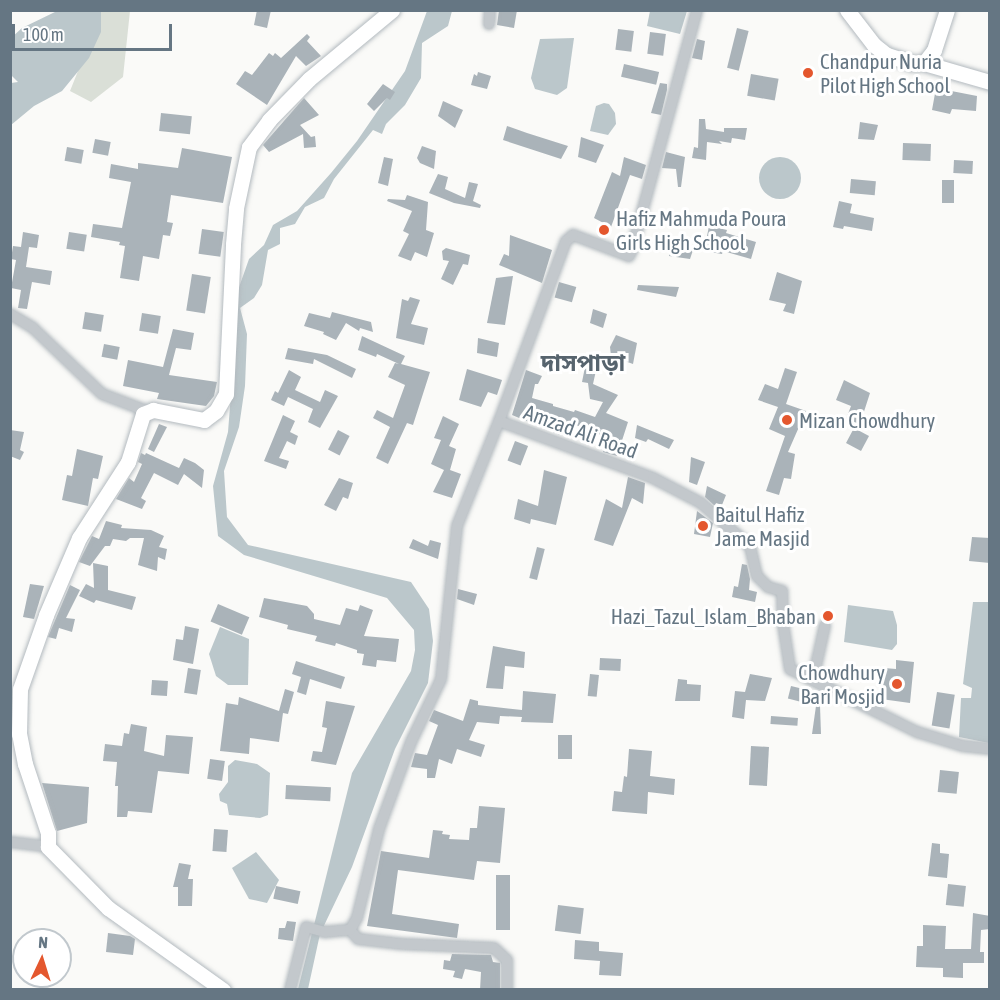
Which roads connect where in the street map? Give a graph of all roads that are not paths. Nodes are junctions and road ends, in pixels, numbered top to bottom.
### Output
1 (392, 10) edge
2 (490, 10) edge
3 (697, 10) edge
4 (847, 10) edge
5 (947, 10) edge
6 (489, 24) dead end
7 (924, 63) junction
8 (990, 82) edge
9 (10, 314) edge
10 (147, 411) junction
11 (499, 421) junction
12 (825, 625) dead end
13 (813, 679) junction
14 (990, 749) edge
15 (10, 842) edge
16 (48, 847) junction
17 (350, 930) junction
18 (223, 990) edge
19 (290, 990) edge
20 (507, 990) edge

1 - 10 main road
2 - 6 street
3 - 11 street, Amzad Ali Road
4 - 7 main road
5 - 7 main road
7 - 8 main road
9 - 10 street
10 - 16 main road
11 - 13 street, Amzad Ali Road
11 - 17 street
12 - 13 street
13 - 14 street, Amzad Ali Road
15 - 16 street
16 - 18 main road
17 - 19 street
17 - 20 street

